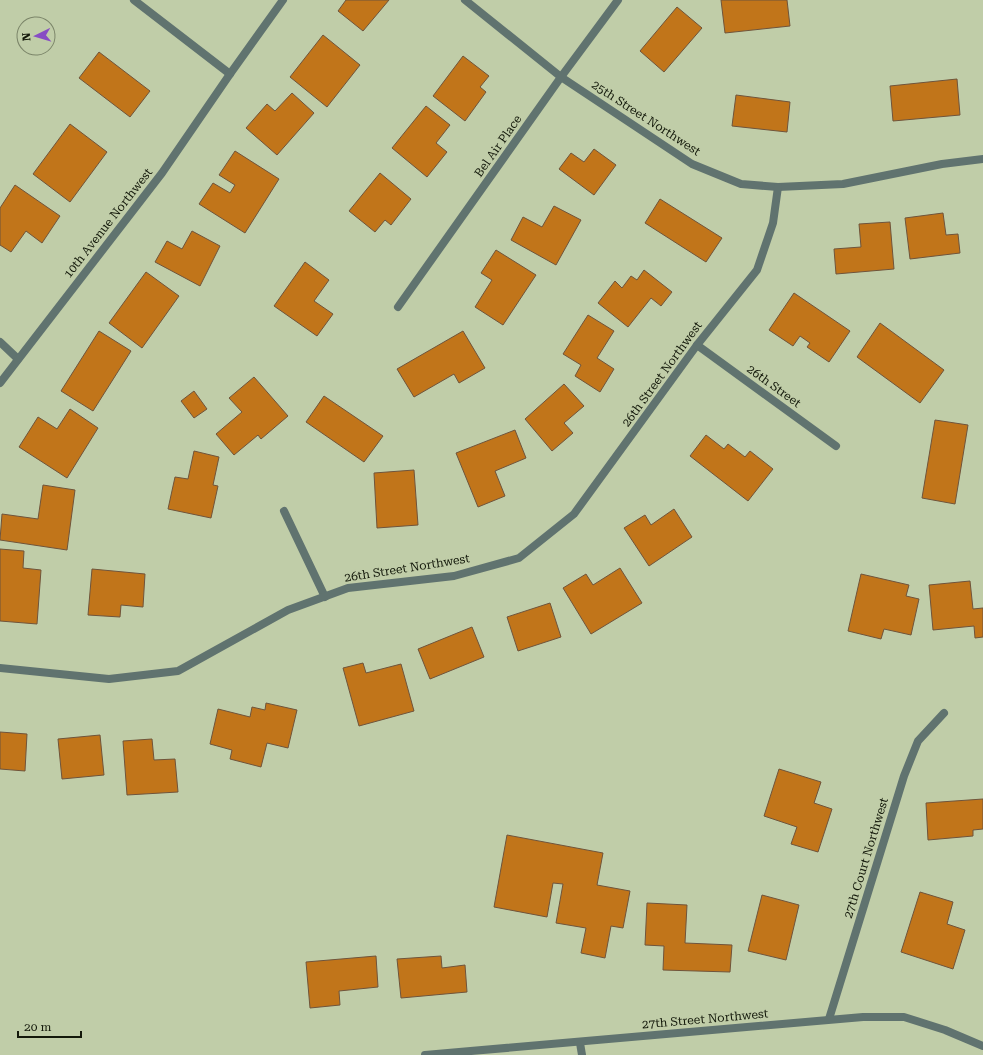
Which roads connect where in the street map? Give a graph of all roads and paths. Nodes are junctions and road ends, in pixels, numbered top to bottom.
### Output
1 (134, 0) edge
2 (283, 0) edge
3 (465, 0) edge
4 (618, 0) edge
5 (230, 74) junction
6 (561, 77) junction
7 (983, 159) edge
8 (778, 187) junction
9 (398, 307) dead end
10 (0, 342) edge
11 (697, 345) junction
12 (18, 359) junction
13 (0, 383) edge
14 (836, 446) dead end
15 (284, 511) dead end
16 (325, 597) junction
17 (0, 668) edge
18 (944, 713) dead end
19 (829, 1019) junction
20 (580, 1043) junction
21 (983, 1046) edge
22 (425, 1055) edge
23 (582, 1055) edge

1 - 5 street
2 - 5 street, 10th Avenue Northwest
3 - 6 street, 25th Street Northwest
4 - 6 street, Bel Air Place
5 - 12 street, 10th Avenue Northwest
6 - 8 street, 25th Street Northwest
6 - 9 street, Bel Air Place
7 - 8 street, 25th Street Northwest
8 - 11 street, 26th Street Northwest
10 - 12 street
11 - 14 street, 26th Street
11 - 16 street, 26th Street Northwest
12 - 13 street, 10th Avenue Northwest
15 - 16 street
16 - 17 street, 26th Street Northwest
18 - 19 street, 27th Court Northwest
19 - 20 street, 27th Street Northwest
19 - 21 street, 27th Street Northwest
20 - 22 street, 27th Street Northwest
20 - 23 street

